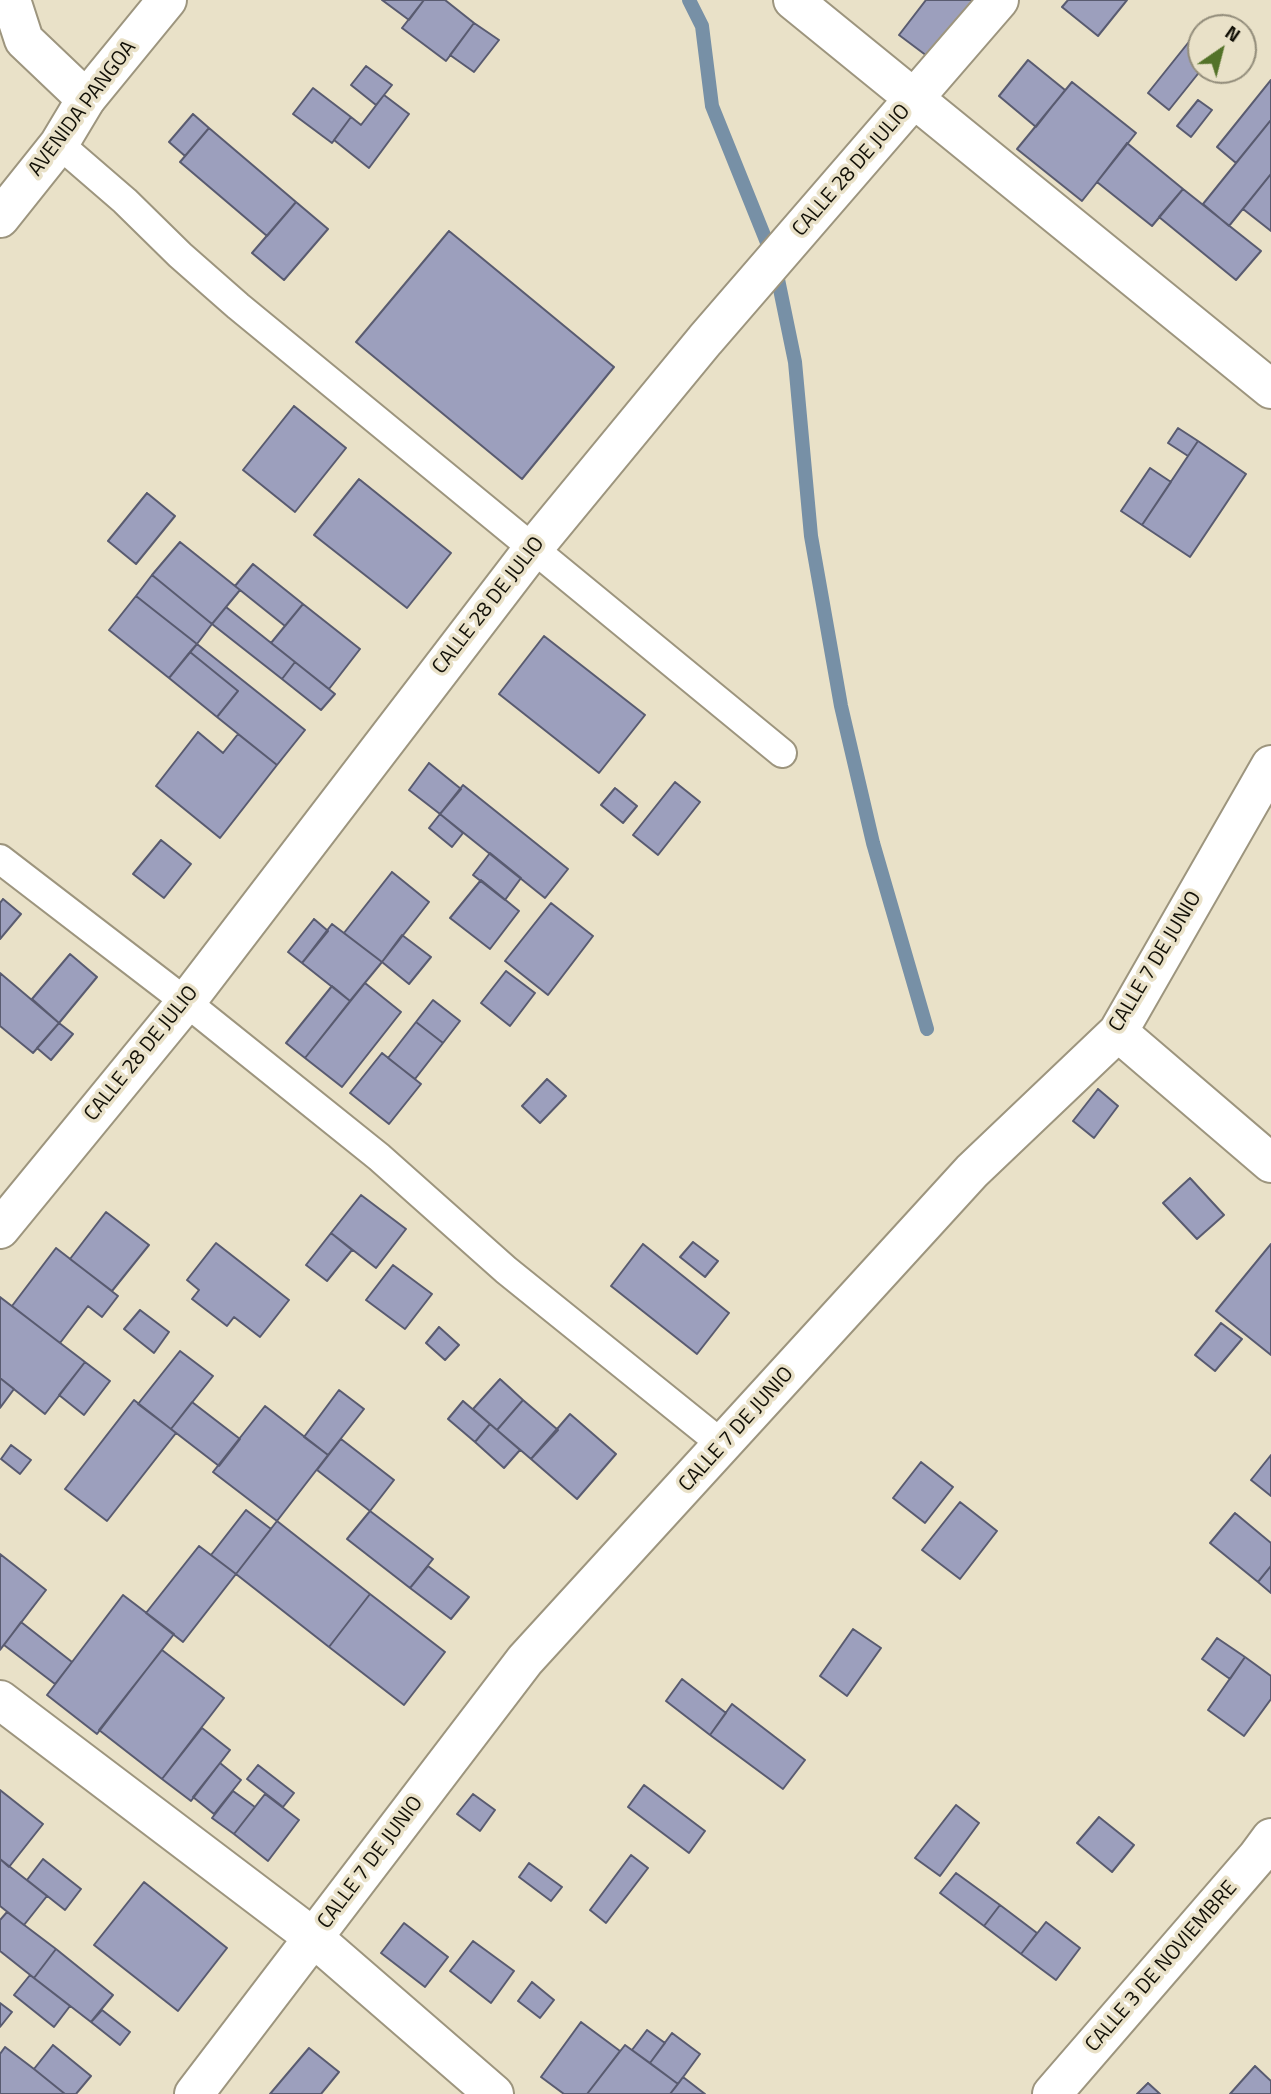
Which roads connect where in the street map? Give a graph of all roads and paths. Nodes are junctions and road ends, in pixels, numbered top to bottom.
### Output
1 (11, 0) edge
2 (167, 0) edge
3 (793, 0) edge
4 (999, 0) edge
5 (86, 99) junction
6 (914, 99) junction
7 (59, 144) junction
8 (0, 218) edge
9 (1271, 389) edge
10 (532, 550) junction
11 (782, 753) dead end
12 (1271, 765) edge
13 (0, 859) edge
14 (186, 1002) junction
15 (1118, 1032) junction
16 (1271, 1163) edge
17 (0, 1229) edge
18 (723, 1445) junction
19 (0, 1700) edge
20 (1266, 1854) edge
21 (314, 1938) junction
22 (194, 2094) edge
23 (494, 2094) edge
24 (1052, 2094) edge

1 - 5 street
2 - 5 street, AVENIDA PANGOA
3 - 6 street
4 - 6 street, CALLE 28 DE JULIO
5 - 7 street, AVENIDA PANGOA
6 - 9 street
6 - 10 street, CALLE 28 DE JULIO
7 - 8 street, AVENIDA PANGOA
7 - 10 lane
10 - 11 lane
10 - 14 street, CALLE 28 DE JULIO
12 - 15 street, CALLE 7 DE JUNIO
13 - 14 lane
14 - 17 street, CALLE 28 DE JULIO
14 - 18 lane
15 - 16 street
15 - 18 street, CALLE 7 DE JUNIO
18 - 21 street, CALLE 7 DE JUNIO
19 - 21 street
20 - 24 street, CALLE 3 DE NOVIEMBRE
21 - 22 street, CALLE 7 DE JUNIO
21 - 23 street

